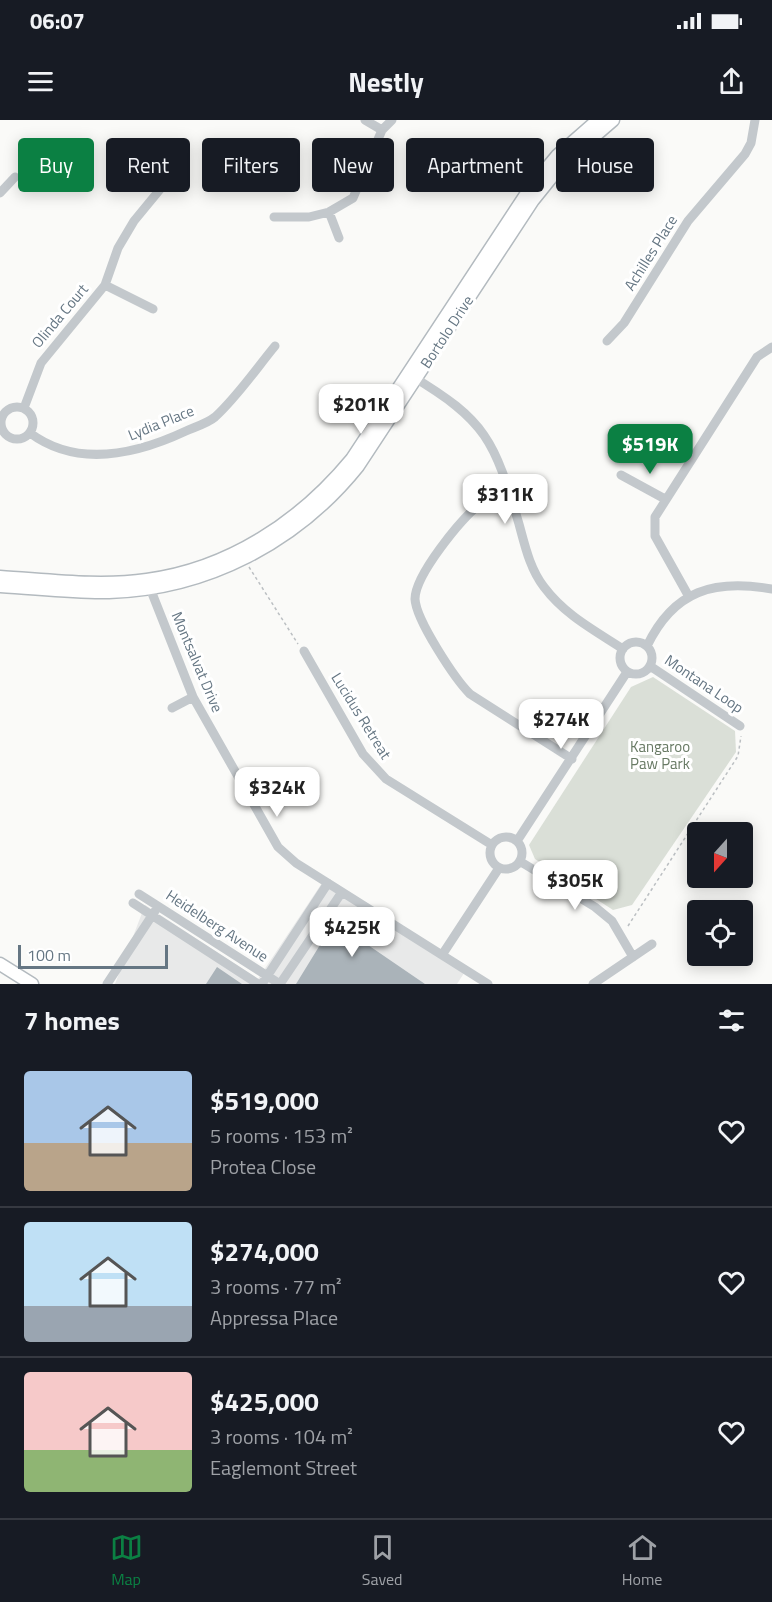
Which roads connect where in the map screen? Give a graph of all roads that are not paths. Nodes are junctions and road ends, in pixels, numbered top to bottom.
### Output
1 (365, 120) edge
2 (392, 120) edge
3 (598, 120) edge
4 (613, 120) edge
5 (755, 120) edge
6 (382, 130) junction
7 (15, 177) dead end
8 (158, 192) edge
9 (0, 193) edge
10 (329, 212) junction
11 (274, 217) dead end
12 (339, 238) dead end
13 (105, 285) junction
14 (153, 309) dead end
15 (607, 341) dead end
16 (275, 346) dead end
17 (772, 347) edge
18 (412, 376) junction
19 (24, 408) junction
20 (30, 433) junction
21 (7, 436) junction
22 (0, 444) edge
23 (621, 475) dead end
24 (508, 489) junction
25 (665, 499) junction
26 (0, 577) edge
27 (149, 584) junction
28 (0, 586) edge
29 (772, 589) edge
30 (688, 595) junction
31 (647, 646) junction
32 (623, 649) junction
33 (304, 651) road end
34 (650, 666) junction
35 (627, 672) junction
36 (193, 698) junction
37 (172, 708) dead end
38 (740, 726) road end
39 (572, 759) junction
40 (517, 841) junction
41 (492, 845) junction
42 (521, 862) junction
43 (499, 868) junction
44 (328, 884) junction
45 (342, 892) junction
46 (139, 894) dead end
47 (133, 903) dead end
48 (158, 906) junction
49 (152, 915) junction
50 (652, 944) dead end
51 (442, 955) junction
52 (633, 957) junction
53 (0, 964) edge
54 (265, 980) edge
55 (32, 984) edge
56 (107, 984) edge
57 (258, 984) edge
58 (280, 984) edge
59 (488, 984) edge
60 (593, 984) edge

1 - 6 street
2 - 6 street
3 - 18 street, Bortolo Drive
4 - 18 street, Bortolo Drive
5 - 15 street, Achilles Place
6 - 10 street
7 - 9 street
8 - 13 street, Olinda Court
10 - 11 street
10 - 12 street
13 - 14 street
13 - 19 street, Olinda Court
16 - 20 street, Lydia Place
17 - 25 street
18 - 24 street
18 - 27 street, Bortolo Drive
19 - 20 street
19 - 21 street
20 - 21 street
21 - 22 street
23 - 25 street
24 - 32 street
24 - 39 street
25 - 30 street
26 - 27 street, Bortolo Drive
27 - 28 street, Bortolo Drive
27 - 36 street, Montsalvat Drive
29 - 30 street
30 - 31 street
31 - 32 street
31 - 34 street
32 - 35 street
33 - 41 street, Lucidus Retreat
34 - 35 street
34 - 38 street, Montana Loop
35 - 39 street
36 - 37 street
36 - 44 street, Montsalvat Drive
39 - 40 street
40 - 41 street
40 - 42 street
41 - 43 street
42 - 43 street
42 - 52 street
43 - 51 street
44 - 45 street, Montsalvat Drive
44 - 54 street
45 - 51 street, Montsalvat Drive
45 - 58 street
46 - 48 street, Heidelberg Avenue
47 - 49 street, Heidelberg Avenue
48 - 49 street
48 - 54 street, Heidelberg Avenue
49 - 56 street
49 - 57 street, Heidelberg Avenue
50 - 52 street
51 - 59 street, Montsalvat Drive
52 - 60 street
53 - 55 street
54 - 58 street, Heidelberg Avenue

